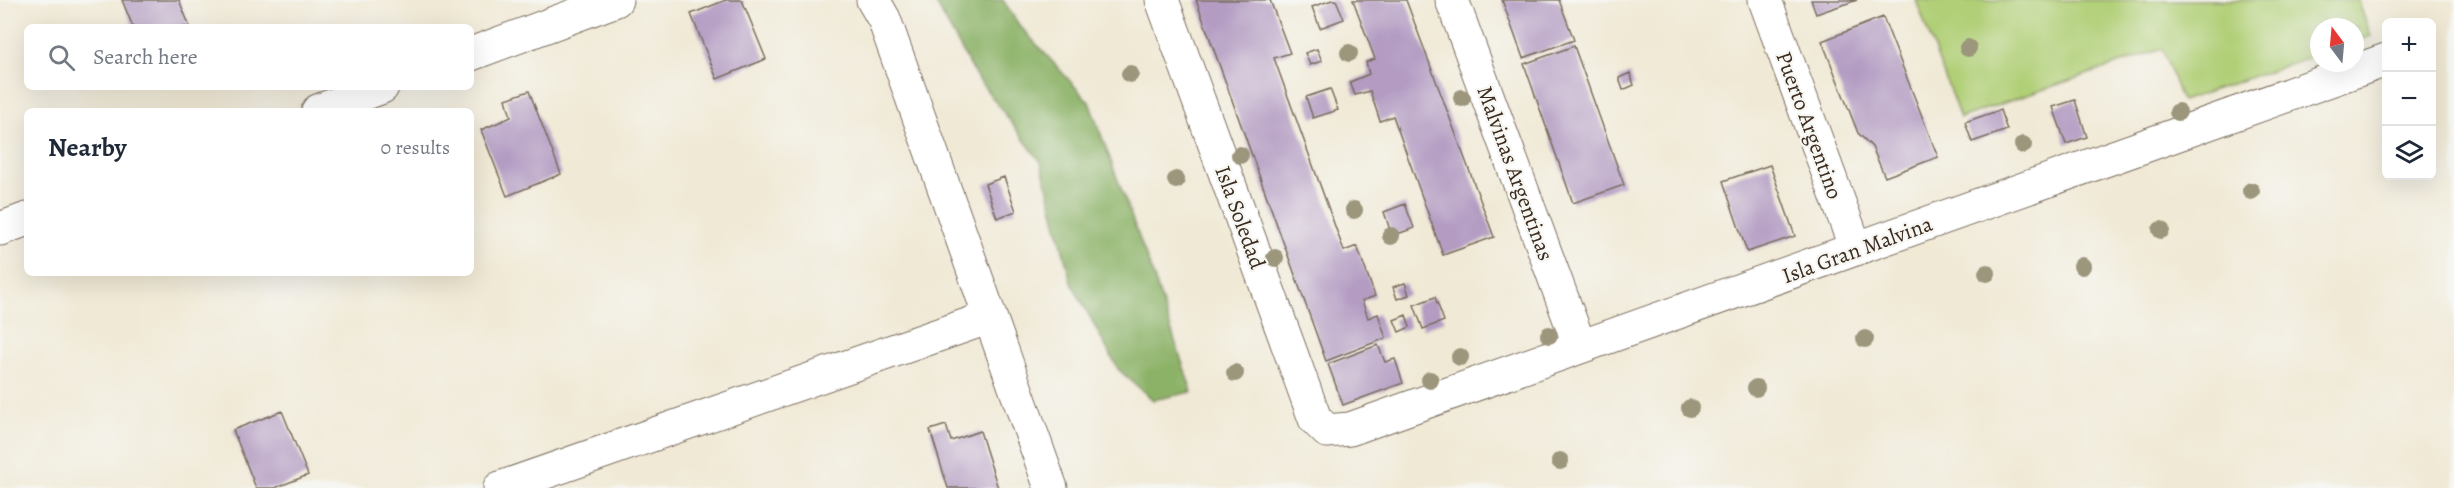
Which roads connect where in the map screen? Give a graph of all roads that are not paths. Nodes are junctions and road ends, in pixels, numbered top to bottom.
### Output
1 (616, 0) edge
2 (873, 0) edge
3 (1162, 0) edge
4 (1452, 0) edge
5 (1765, 0) edge
6 (474, 53) edge
7 (2382, 61) edge
8 (374, 90) edge
9 (326, 108) edge
10 (24, 220) edge
11 (0, 229) edge
12 (1856, 249) junction
13 (990, 317) junction
14 (1580, 347) junction
15 (1327, 431) joint
16 (500, 488) edge
17 (1052, 488) edge

1 - 6 street
2 - 13 street
3 - 15 street, Isla Soledad
4 - 14 street, Malvinas Argentinas
5 - 12 street, Puerto Argentino
7 - 12 street, Isla Gran Malvina
8 - 9 street
10 - 11 street
12 - 14 street, Isla Gran Malvina
13 - 16 street
13 - 17 street
14 - 15 street, Isla Gran Malvina

